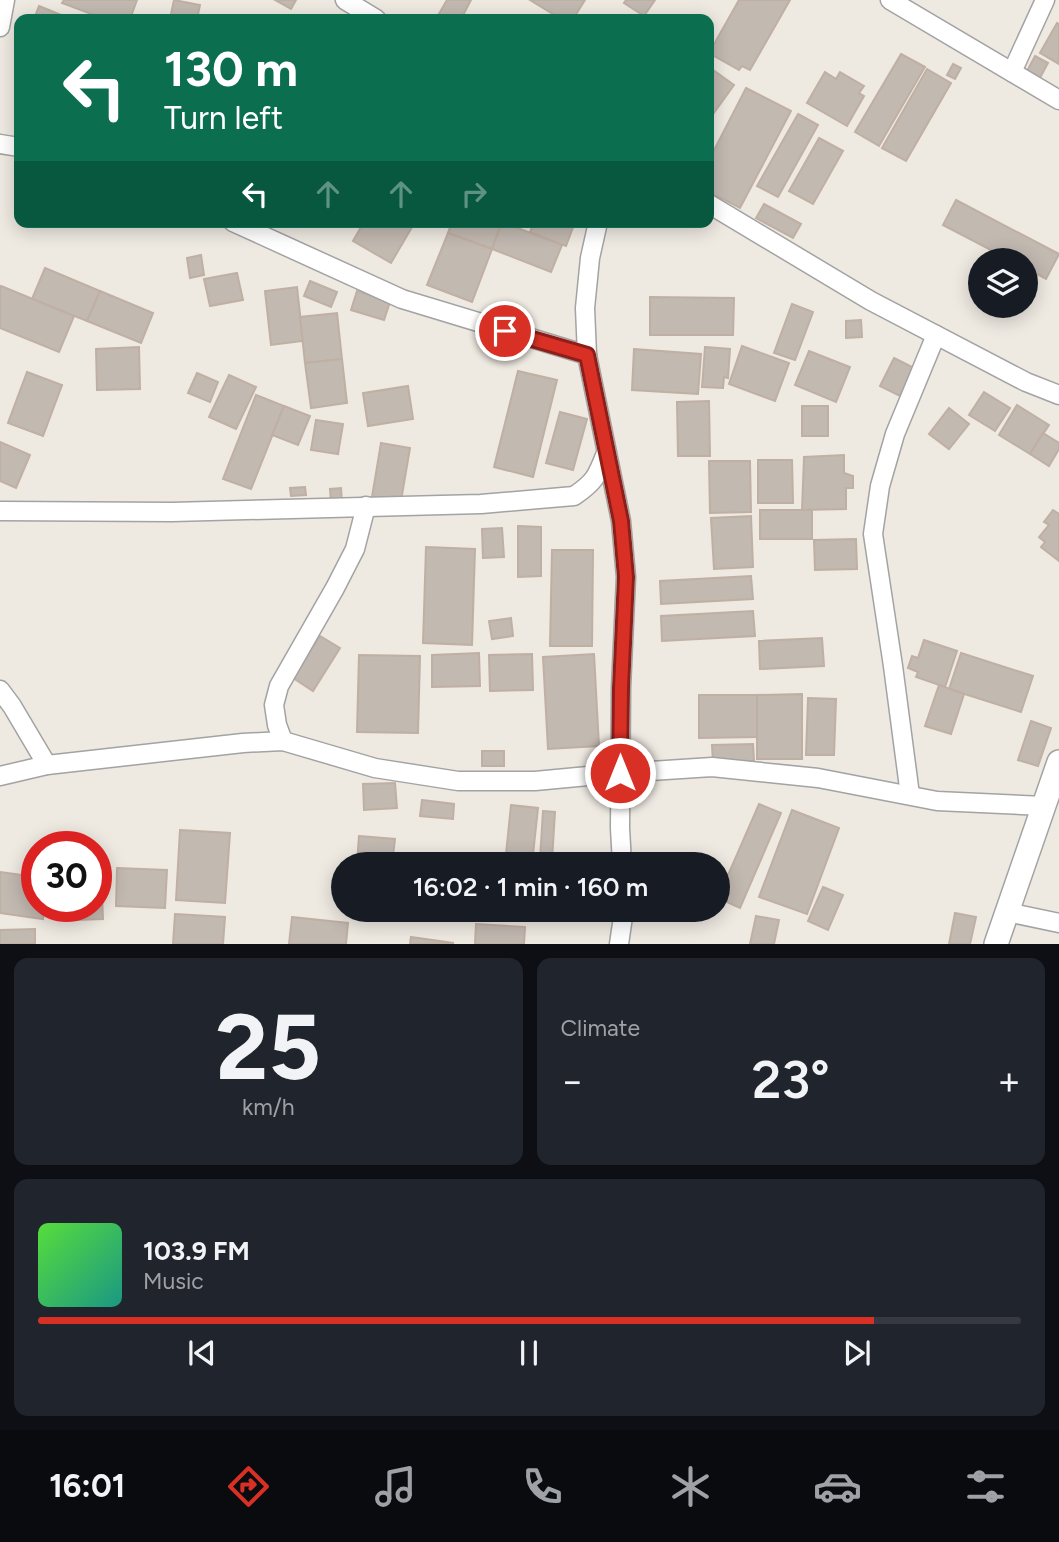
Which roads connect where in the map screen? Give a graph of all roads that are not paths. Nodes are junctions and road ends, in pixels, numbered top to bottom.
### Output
1 (5, 0) edge
2 (345, 0) edge
3 (890, 0) edge
4 (1045, 0) edge
5 (368, 14) edge
6 (0, 27) edge
7 (1012, 72) junction
8 (1059, 100) edge
9 (714, 207) edge
10 (246, 228) edge
11 (597, 228) edge
12 (936, 335) junction
13 (587, 355) junction
14 (1059, 395) edge
15 (606, 453) junction
16 (366, 506) junction
17 (0, 511) edge
18 (0, 690) edge
19 (283, 741) junction
20 (1059, 762) edge
21 (47, 765) junction
22 (620, 773) junction
23 (0, 775) edge
24 (910, 795) junction
25 (1044, 806) junction
26 (621, 852) edge
27 (1007, 912) junction
28 (622, 922) edge
29 (1059, 923) edge
30 (619, 943) edge
31 (996, 943) edge

1 - 6 street
2 - 5 street
3 - 7 street
4 - 7 street
7 - 8 street
9 - 12 street
10 - 13 street
11 - 13 street
12 - 14 street
12 - 24 street
13 - 15 street
15 - 16 street
15 - 22 street
16 - 17 street
16 - 19 street
18 - 21 street
19 - 21 street
19 - 22 street
20 - 25 street
21 - 23 street
22 - 24 street
22 - 26 street
24 - 25 street
25 - 27 street
27 - 29 street
27 - 31 street
28 - 30 street

